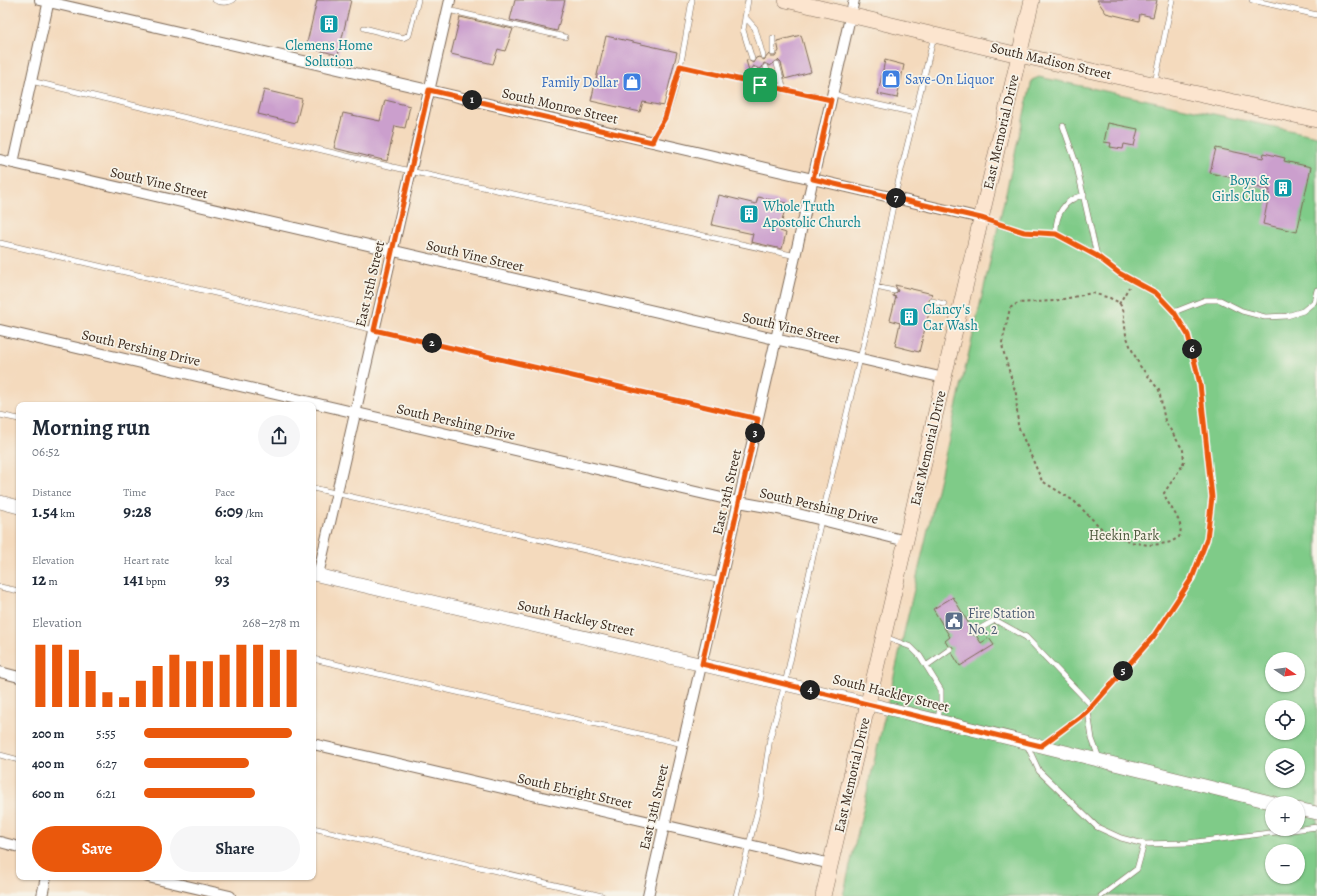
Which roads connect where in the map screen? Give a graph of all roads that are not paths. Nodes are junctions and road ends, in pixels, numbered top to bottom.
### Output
1 (215, 0) edge
2 (233, 0) edge
3 (418, 0) edge
4 (692, 0) edge
5 (748, 0) edge
6 (786, 0) edge
7 (1032, 0) edge
8 (1172, 0) edge
9 (1252, 0) edge
10 (46, 1) edge
11 (449, 5) edge
12 (853, 7) edge
13 (1317, 15) edge
14 (745, 17) junction
15 (364, 28) dead end
16 (934, 34) junction
17 (565, 37) dead end
18 (773, 38) dead end
19 (773, 53) dead end
20 (1019, 55) junction
21 (763, 56) dead end
22 (752, 59) dead end
23 (777, 64) dead end
24 (680, 66) junction
25 (766, 67) dead end
26 (755, 70) dead end
27 (31, 81) junction
28 (1154, 84) junction
29 (760, 85) junction
30 (772, 87) junction
31 (429, 90) junction
32 (784, 90) junction
33 (832, 97) junction
34 (916, 113) junction
35 (1317, 120) edge
36 (1063, 126) dead end
37 (652, 142) junction
38 (0, 160) edge
39 (13, 163) junction
40 (410, 171) junction
41 (813, 179) junction
42 (1084, 195) junction
43 (895, 198) junction
44 (981, 218) junction
45 (1056, 234) junction
46 (0, 244) edge
47 (392, 251) junction
48 (796, 256) junction
49 (1097, 256) junction
50 (876, 287) junction
51 (1317, 290) edge
52 (894, 291) dead end
53 (932, 301) dead end
54 (944, 304) dead end
55 (1174, 312) junction
56 (0, 330) edge
57 (374, 330) junction
58 (777, 340) junction
59 (859, 358) junction
60 (944, 378) junction
61 (308, 402) edge
62 (316, 404) edge
63 (355, 413) junction
64 (0, 415) edge
65 (16, 418) edge
66 (758, 419) junction
67 (316, 489) edge
68 (337, 493) junction
69 (0, 502) edge
70 (739, 502) junction
71 (16, 506) edge
72 (821, 520) junction
73 (906, 541) junction
74 (316, 575) edge
75 (721, 581) junction
76 (0, 587) edge
77 (16, 590) edge
78 (974, 632) dead end
79 (884, 637) junction
80 (950, 649) dead end
81 (316, 660) edge
82 (702, 664) junction
83 (926, 666) junction
84 (0, 672) edge
85 (16, 676) edge
86 (785, 684) junction
87 (869, 704) junction
88 (1092, 706) junction
89 (1088, 711) junction
90 (938, 720) junction
91 (1026, 742) junction
92 (683, 744) junction
93 (316, 745) edge
94 (1041, 746) junction
95 (0, 755) edge
96 (16, 759) edge
97 (1100, 760) junction
98 (1265, 801) edge
99 (1305, 810) edge
100 (1317, 813) edge
101 (664, 826) junction
102 (1317, 827) edge
103 (316, 829) edge
104 (0, 842) edge
105 (1144, 844) junction
106 (748, 845) junction
107 (16, 846) edge
108 (831, 864) junction
109 (45, 880) edge
110 (161, 880) edge
111 (42, 896) edge
112 (230, 896) edge
113 (602, 896) edge
114 (648, 896) edge
115 (736, 896) edge
116 (824, 896) edge
117 (1101, 896) edge

1 - 2 lane
3 - 15 lane
4 - 24 lane
5 - 14 lane
6 - 12 main road, South Madison Street
7 - 20 main road, East Memorial Drive
8 - 28 lane
9 - 13 lane
10 - 27 street
10 - 31 street, South Monroe Street
11 - 17 lane
11 - 31 street, East 15th Street
12 - 16 main road, South Madison Street
12 - 33 street, East 13th Street
14 - 21 lane
14 - 22 lane
16 - 20 main road, South Madison Street
16 - 34 lane
18 - 19 lane
20 - 28 main road, South Madison Street
20 - 44 main road, East Memorial Drive
23 - 32 lane
24 - 29 lane
24 - 37 lane
25 - 30 lane
26 - 29 lane
27 - 39 street
27 - 40 lane
28 - 35 main road, South Madison Street
29 - 30 lane
30 - 32 lane
31 - 37 street, South Monroe Street
31 - 40 street, East 15th Street
32 - 33 lane
33 - 34 lane
33 - 41 street, East 13th Street
34 - 43 lane
36 - 42 lane
37 - 41 street, South Monroe Street
38 - 39 street, South Vine Street
39 - 47 street, South Vine Street
40 - 47 street, East 15th Street
40 - 48 lane
41 - 43 street, South Monroe Street
41 - 48 street, East 13th Street
42 - 45 lane
42 - 49 lane
43 - 44 street, South Monroe Street
43 - 50 lane
44 - 45 lane
44 - 60 main road, East Memorial Drive
45 - 49 lane
46 - 57 lane
47 - 57 street, East 15th Street
47 - 58 street, South Vine Street
48 - 58 street, East 13th Street
49 - 55 lane
50 - 52 lane
50 - 59 lane
51 - 55 lane
53 - 54 lane
55 - 88 lane
56 - 61 street, South Pershing Drive
57 - 63 street, East 15th Street
57 - 66 lane
58 - 59 street, South Vine Street
58 - 66 street, East 13th Street
59 - 60 street, South Vine Street
59 - 72 lane
60 - 73 main road, East Memorial Drive
62 - 63 street, South Pershing Drive
63 - 68 street, East 15th Street
63 - 70 street, South Pershing Drive
64 - 65 lane
66 - 70 street, East 13th Street
67 - 68 lane
68 - 74 street, East 15th Street
68 - 75 lane
69 - 71 street
70 - 72 street, South Pershing Drive
70 - 75 street, East 13th Street
72 - 73 street, South Pershing Drive
72 - 86 lane
73 - 79 main road, East Memorial Drive
74 - 82 street, South Hackley Street
75 - 82 street, East 13th Street
76 - 77 lane
78 - 88 lane
79 - 83 lane
79 - 87 main road, East Memorial Drive
80 - 83 lane
81 - 92 lane
82 - 86 street, South Hackley Street
82 - 92 street, East 13th Street
83 - 90 lane
84 - 85 street
86 - 87 street, South Hackley Street
86 - 106 lane
87 - 90 street, South Hackley Street
87 - 108 main road, East Memorial Drive
88 - 89 lane
89 - 94 lane
89 - 97 lane
90 - 91 street, South Hackley Street
91 - 94 street, South Hackley Street
91 - 105 lane
92 - 101 street, East 13th Street
93 - 101 street, South Ebright Street
94 - 97 street, South Hackley Street
95 - 96 lane
97 - 98 street, South Hackley Street
99 - 100 street
101 - 106 street, South Ebright Street
101 - 114 street, East 13th Street
102 - 105 lane
103 - 113 lane
104 - 107 street
105 - 117 lane
106 - 108 street, South Ebright Street
106 - 115 lane
108 - 116 main road, East Memorial Drive
109 - 111 street
110 - 112 street

